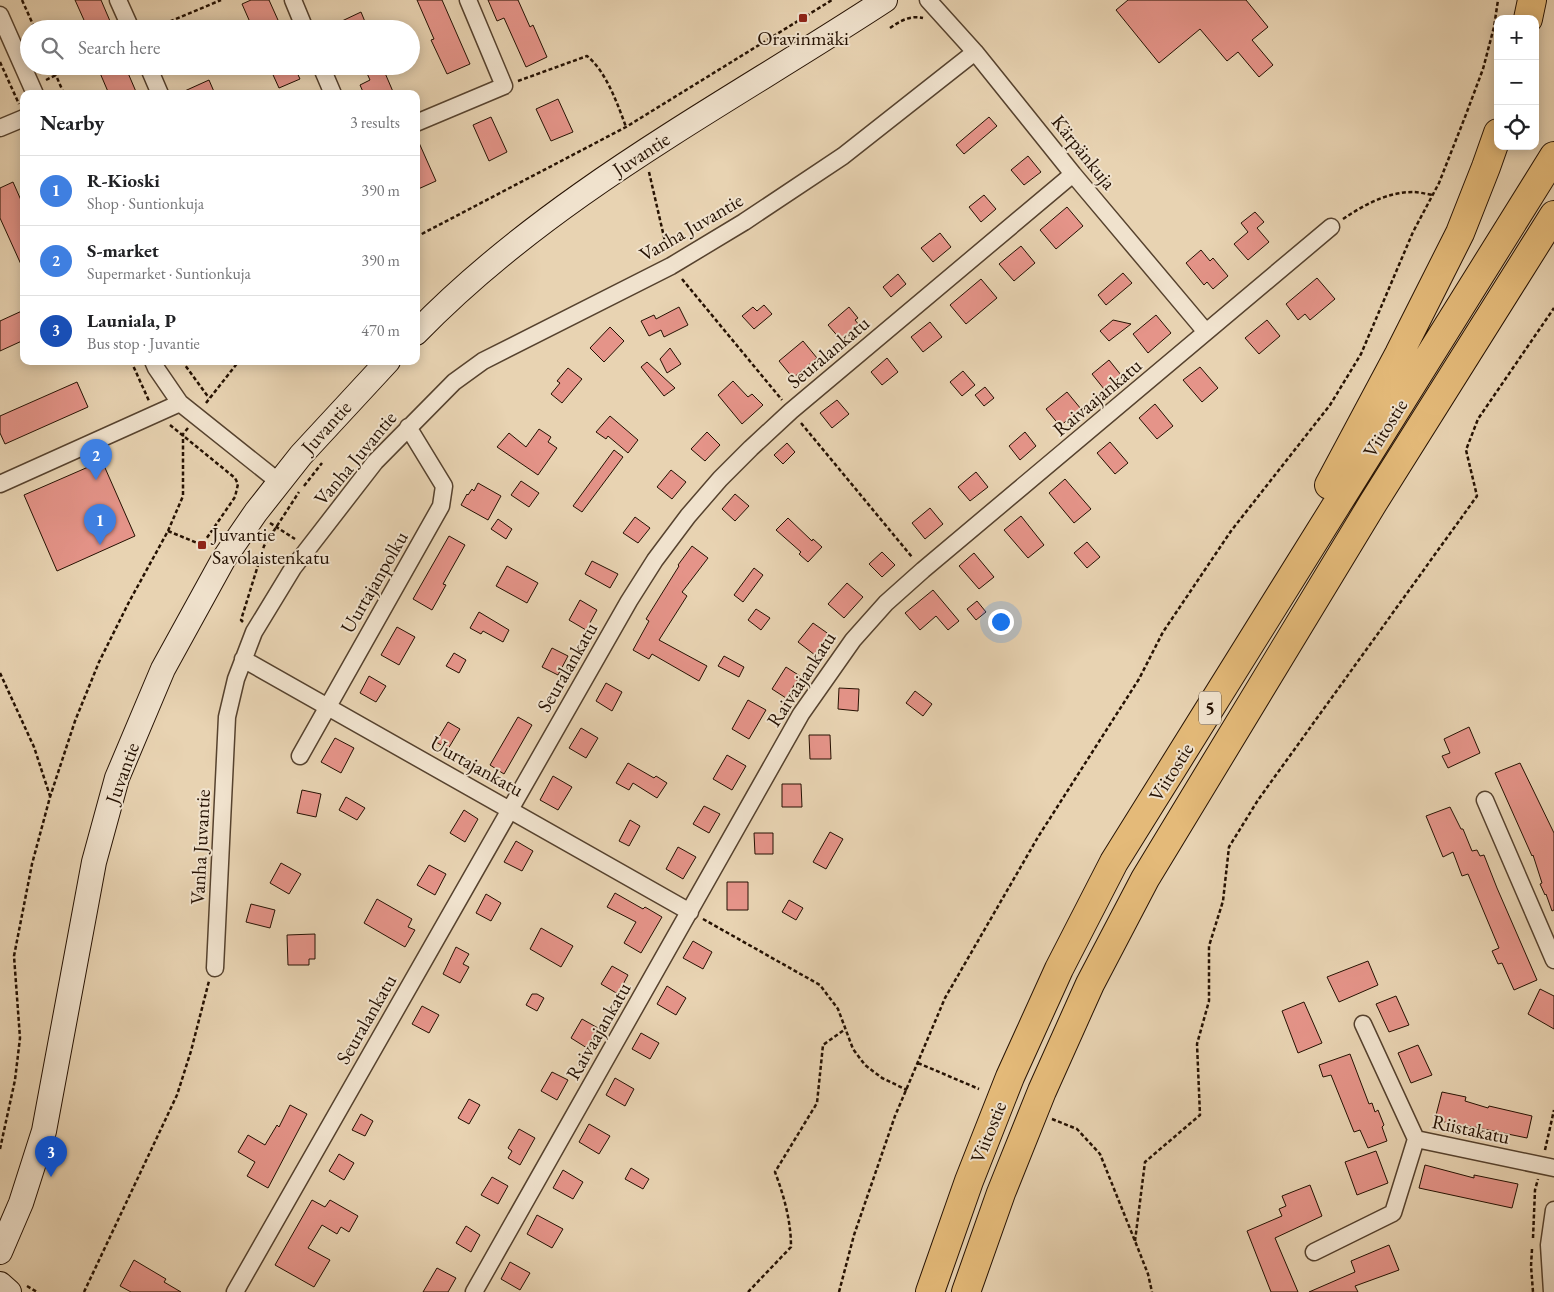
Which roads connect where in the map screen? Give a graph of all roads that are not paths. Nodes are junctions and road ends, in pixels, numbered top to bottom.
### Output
1 (118, 0) edge
2 (293, 0) edge
3 (468, 0) edge
4 (885, 0) edge
5 (928, 0) edge
6 (1532, 0) edge
7 (0, 15) edge
8 (1529, 15) edge
9 (126, 20) edge
10 (301, 20) edge
11 (975, 52) junction
12 (20, 60) edge
13 (27, 75) edge
14 (152, 75) edge
15 (325, 75) edge
16 (33, 90) edge
17 (158, 90) edge
18 (331, 90) edge
19 (20, 114) edge
20 (420, 121) edge
21 (0, 128) edge
22 (1494, 144) edge
23 (1554, 156) edge
24 (1073, 174) junction
25 (1554, 215) edge
26 (1331, 227) road end
27 (420, 328) edge
28 (1206, 332) junction
29 (155, 365) edge
30 (384, 365) edge
31 (180, 403) junction
32 (408, 427) junction
33 (280, 482) junction
34 (0, 484) edge
35 (243, 659) junction
36 (1222, 688) junction
37 (327, 706) junction
38 (300, 756) dead end
39 (1485, 800) dead end
40 (510, 809) junction
41 (690, 912) junction
42 (1554, 960) edge
43 (215, 968) road end
44 (1363, 1024) dead end
45 (1416, 1139) junction
46 (1548, 1166) edge
47 (1554, 1210) edge
48 (0, 1252) edge
49 (1314, 1252) dead end
50 (0, 1284) edge
51 (18, 1288) edge
52 (235, 1292) edge
53 (474, 1292) edge
54 (930, 1292) edge
55 (966, 1292) edge
56 (1552, 1292) edge

1 - 9 street
2 - 10 street
3 - 20 street
4 - 27 main road, Juvantie
5 - 11 street, Kärpänkuja
6 - 8 highway
7 - 12 street
11 - 24 street, Kärpänkuja
11 - 32 street, Vanha Juvantie
13 - 16 street
14 - 17 street
15 - 18 street
19 - 21 street
22 - 36 highway
23 - 36 highway, Viitostie / 5
24 - 28 street, Kärpänkuja
24 - 40 street, Seuralankatu
25 - 55 highway, Viitostie / 5
26 - 28 street, Raivaajankatu
28 - 41 street, Raivaajankatu
29 - 31 street
30 - 33 main road, Juvantie
31 - 33 street
31 - 34 street
32 - 35 street, Vanha Juvantie
32 - 37 street, Uurtajanpolku
33 - 48 main road, Juvantie
35 - 37 street, Uurtajankatu
35 - 43 street, Vanha Juvantie
36 - 54 highway, Viitostie / 5
37 - 38 street, Uurtajanpolku
37 - 40 street, Uurtajankatu
39 - 42 street
40 - 41 street, Uurtajankatu
40 - 52 street, Seuralankatu
41 - 53 street, Raivaajankatu
44 - 45 street, Riistakatu
45 - 46 street, Riistakatu
45 - 49 street
47 - 56 street
50 - 51 main road

